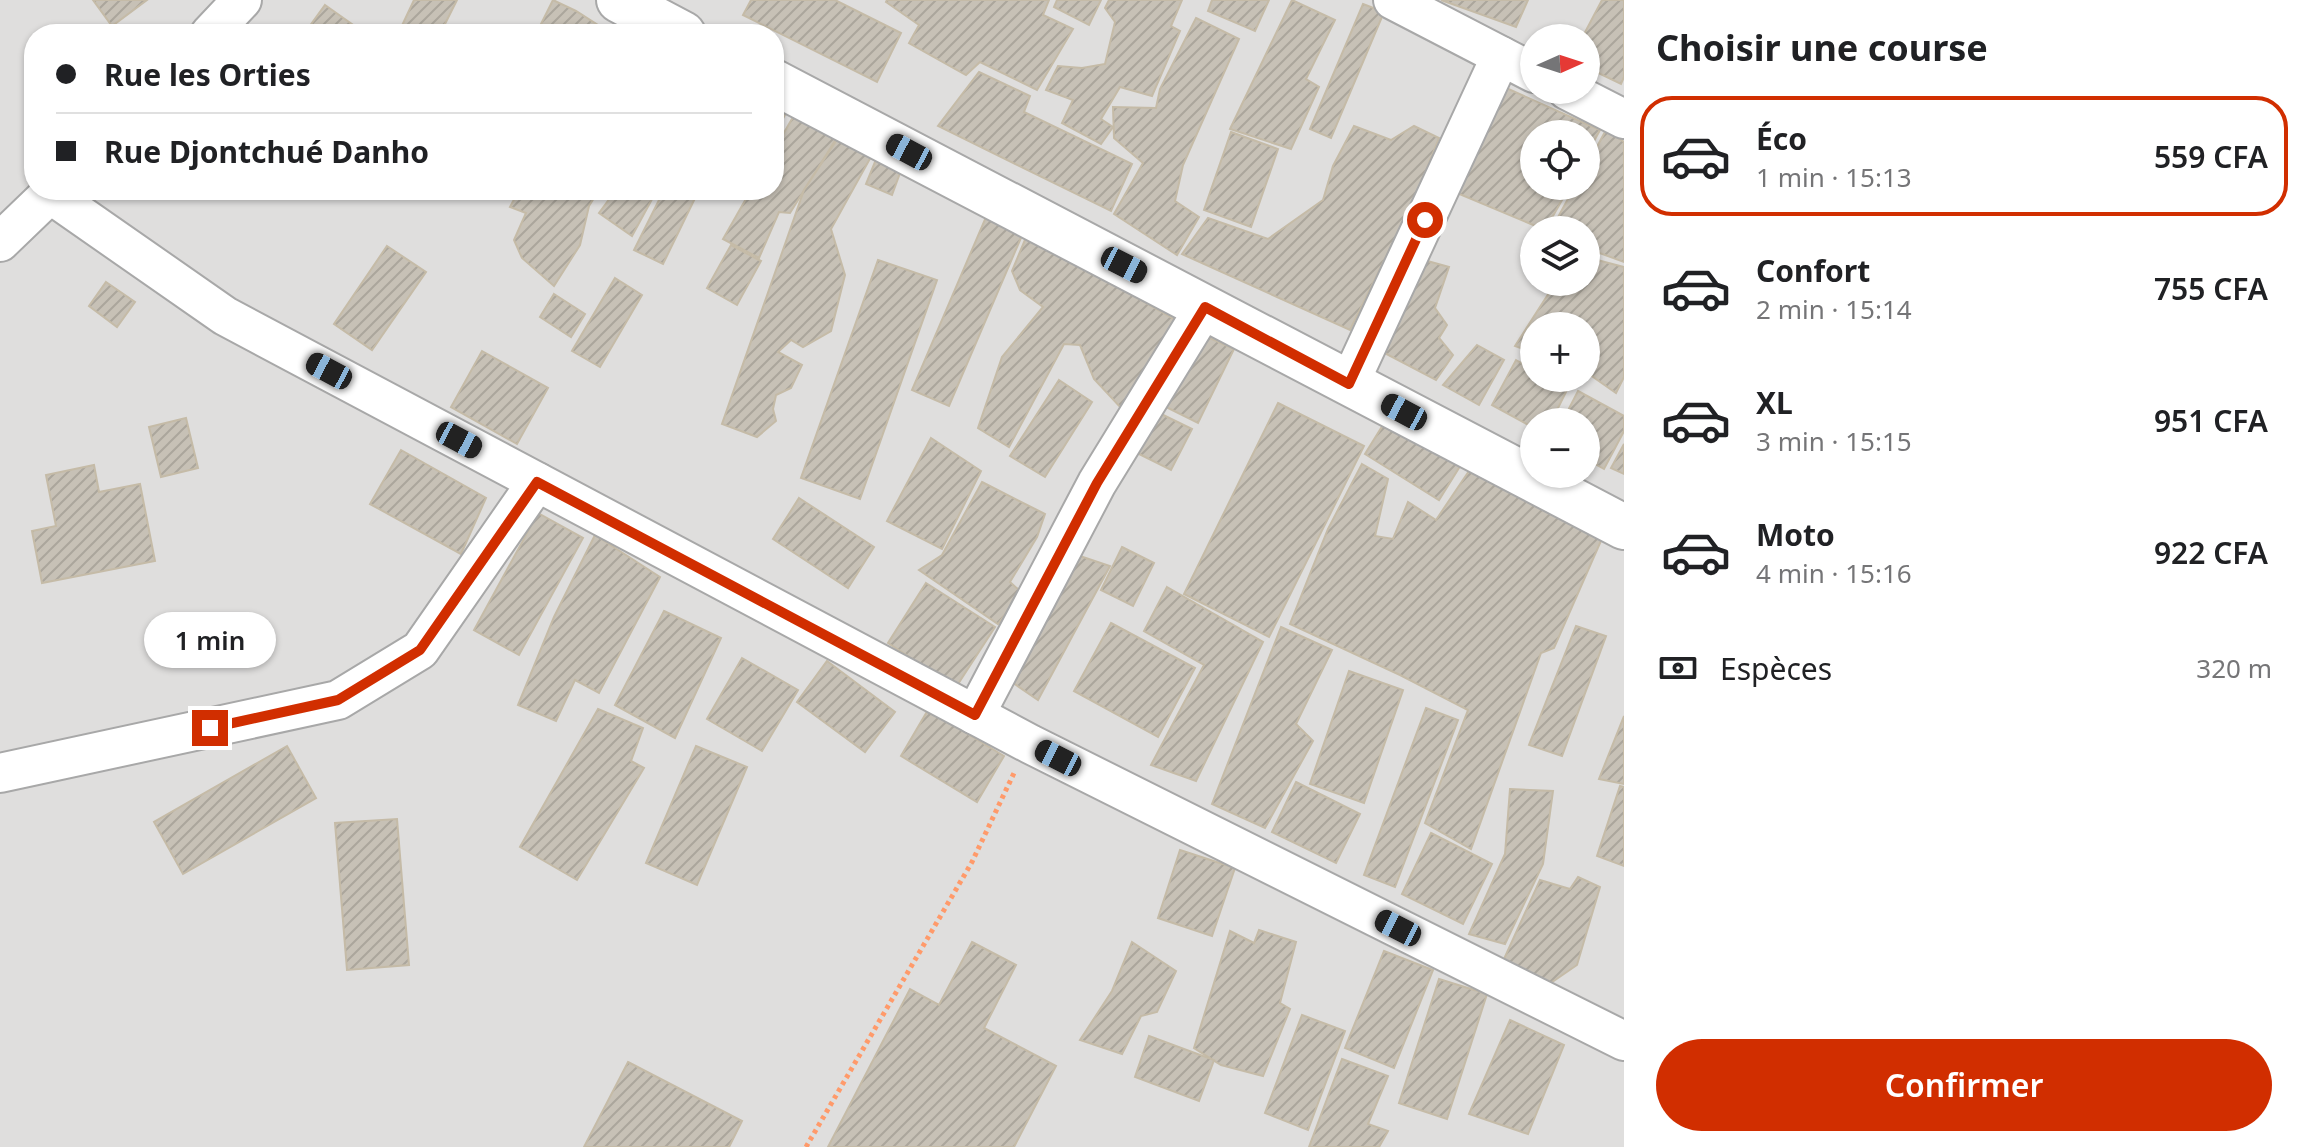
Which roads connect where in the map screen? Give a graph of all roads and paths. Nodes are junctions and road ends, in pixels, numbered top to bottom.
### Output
1 (242, 0) edge
2 (619, 0) edge
3 (1393, 0) edge
4 (219, 24) edge
5 (664, 24) edge
6 (1518, 64) edge
7 (784, 87) edge
8 (1595, 104) edge
9 (1624, 119) edge
10 (44, 200) edge
11 (63, 200) edge
12 (0, 242) edge
13 (1205, 307) junction
14 (1349, 384) junction
15 (537, 482) junction
16 (1624, 527) edge
17 (975, 715) junction
18 (1030, 744) junction
19 (0, 773) edge
20 (1624, 1041) edge
21 (806, 1147) edge

1 - 4 street
2 - 5 street
3 - 6 street
6 - 14 street
7 - 13 street
8 - 9 street
10 - 12 street
11 - 15 street
13 - 14 street
13 - 17 street
14 - 16 street
15 - 17 street
15 - 19 street
17 - 18 street
18 - 20 street
18 - 21 path

